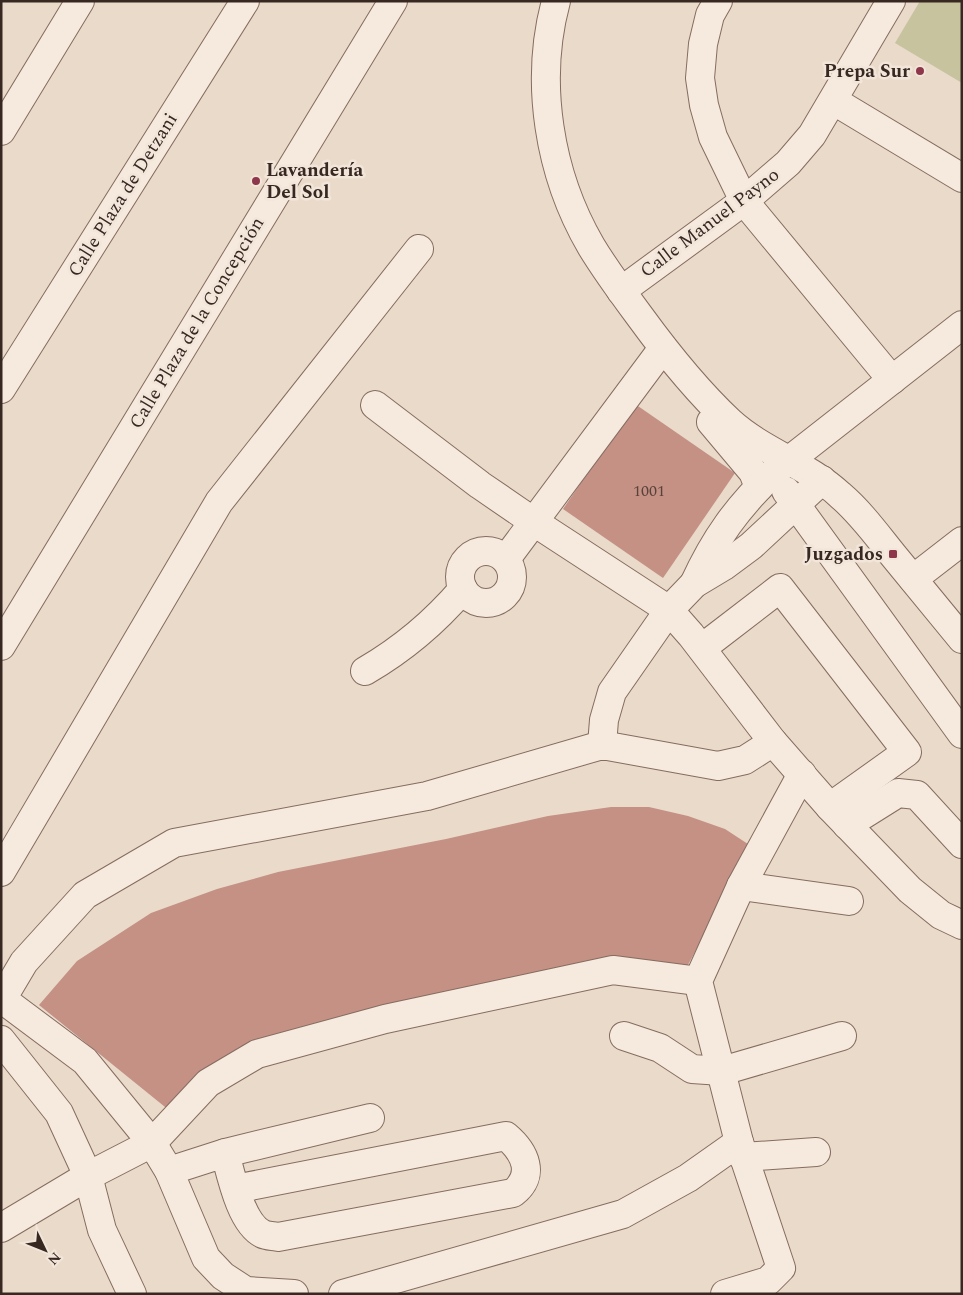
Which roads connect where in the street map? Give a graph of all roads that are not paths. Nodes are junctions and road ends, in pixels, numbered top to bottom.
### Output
1 (80, 1) edge
2 (245, 1) edge
3 (393, 1) edge
4 (556, 1) edge
5 (718, 1) edge
6 (891, 1) edge
7 (834, 101) junction
8 (1, 131) edge
9 (962, 178) edge
10 (744, 201) junction
11 (419, 249) dead end
12 (621, 291) junction
13 (962, 325) edge
14 (670, 357) junction
15 (892, 380) junction
16 (1, 389) edge
17 (375, 405) dead end
18 (774, 474) junction
19 (822, 480) junction
20 (796, 504) junction
21 (534, 522) junction
22 (962, 541) edge
23 (506, 559) junction
24 (913, 579) junction
25 (694, 584) junction
26 (463, 589) junction
27 (669, 610) junction
28 (4, 636) edge
29 (962, 639) edge
30 (702, 648) junction
31 (365, 671) dead end
32 (962, 734) edge
33 (773, 742) junction
34 (602, 745) junction
35 (802, 774) junction
36 (838, 816) junction
37 (962, 844) edge
38 (1, 872) edge
39 (741, 886) junction
40 (849, 901) dead end
41 (962, 925) edge
42 (698, 981) junction
43 (1, 999) edge
44 (624, 1036) dead end
45 (842, 1036) dead end
46 (1, 1040) edge
47 (722, 1071) junction
48 (370, 1118) dead end
49 (152, 1143) junction
50 (741, 1150) junction
51 (816, 1152) dead end
52 (224, 1153) junction
53 (169, 1171) junction
54 (88, 1176) junction
55 (235, 1189) junction
56 (1, 1228) edge
57 (220, 1285) edge
58 (132, 1294) edge
59 (294, 1294) edge
60 (343, 1294) edge
61 (725, 1294) edge

1 - 8 street
2 - 16 street, Calle Plaza de Detzani
3 - 28 street, Calle Plaza de la Concepción
4 - 12 street
5 - 10 street
6 - 7 street, Calle Manuel Payno
7 - 9 street
7 - 10 street, Calle Manuel Payno
10 - 12 street, Calle Manuel Payno
10 - 15 street
11 - 38 street
12 - 14 street
13 - 15 street
14 - 18 street
14 - 18 street
14 - 21 street
15 - 18 street
17 - 21 street
18 - 19 street
18 - 20 street
18 - 25 street
19 - 20 street
19 - 24 street
20 - 25 street
20 - 32 street
21 - 23 street
21 - 27 street
22 - 24 street
23 - 26 street
23 - 26 street
24 - 29 street
25 - 27 street
26 - 31 street
27 - 30 street
27 - 34 street
30 - 33 street
30 - 36 street
33 - 34 street
33 - 35 street
34 - 43 street
35 - 36 street
35 - 39 street
36 - 37 street
36 - 41 street
39 - 40 street
39 - 42 street
42 - 47 street
42 - 49 street
43 - 49 street
44 - 47 street
45 - 47 street
46 - 54 street
47 - 50 street
48 - 52 street
49 - 53 street
49 - 54 street
50 - 51 street
50 - 60 street
50 - 61 street
52 - 53 street
52 - 55 street
53 - 57 street
54 - 56 street
54 - 58 street
55 - 55 street
57 - 59 street

